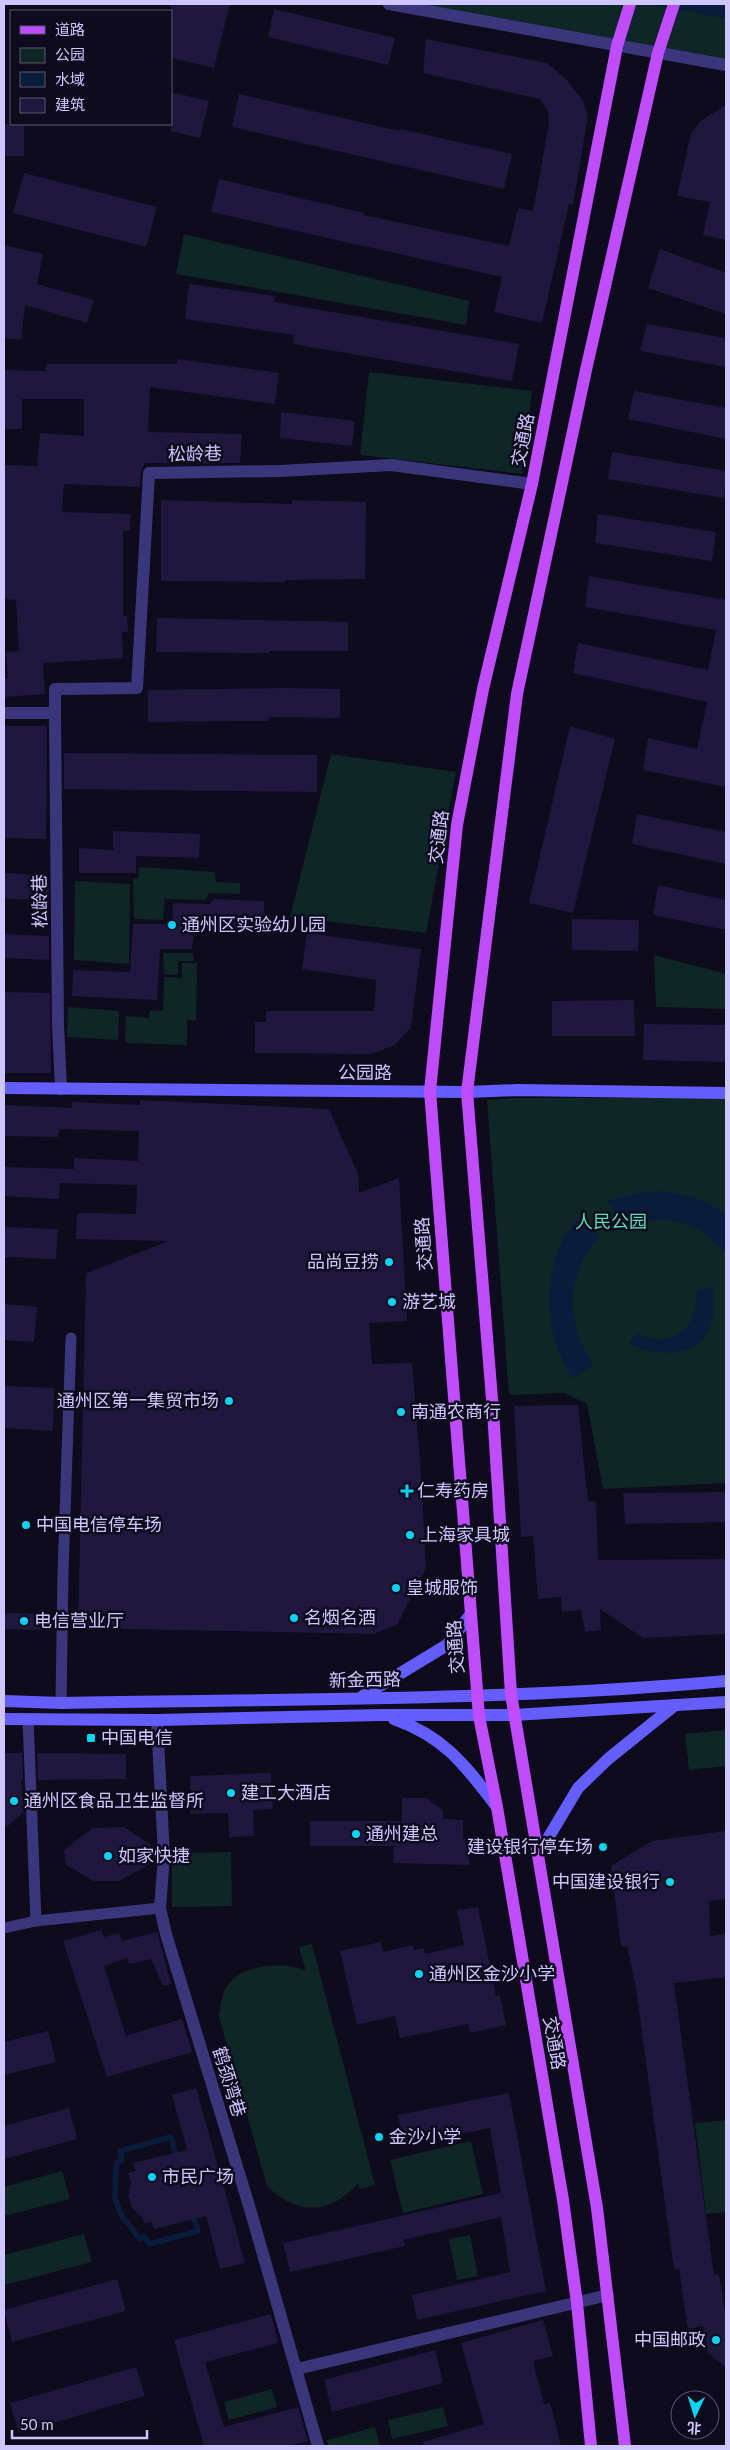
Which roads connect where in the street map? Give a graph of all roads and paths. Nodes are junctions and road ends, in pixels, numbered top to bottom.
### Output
1 (389, 4) edge
2 (630, 4) edge
3 (674, 4) edge
4 (617, 46) junction
5 (658, 53) junction
6 (726, 65) edge
7 (532, 484) junction
8 (4, 713) edge
9 (55, 713) junction
10 (4, 1088) edge
11 (61, 1089) junction
12 (430, 1091) junction
13 (467, 1092) junction
14 (726, 1093) edge
15 (71, 1338) dead end
16 (471, 1614) junction
17 (726, 1681) edge
18 (511, 1694) junction
19 (477, 1695) junction
20 (361, 1697) junction
21 (4, 1702) edge
22 (726, 1702) edge
23 (61, 1703) junction
24 (675, 1705) junction
25 (382, 1715) junction
26 (514, 1715) junction
27 (479, 1716) junction
28 (4, 1719) edge
29 (28, 1719) junction
30 (157, 1720) junction
31 (497, 1807) junction
32 (538, 1855) junction
33 (160, 1908) junction
34 (36, 1920) junction
35 (4, 1928) edge
36 (608, 2295) junction
37 (577, 2302) junction
38 (297, 2369) junction
39 (318, 2446) edge
40 (591, 2446) edge
41 (625, 2446) edge

1 - 4 street
2 - 4 main road, 交通路
3 - 5 main road, 交通路
4 - 5 street
4 - 7 main road, 交通路
5 - 6 street
5 - 13 main road, 交通路
7 - 9 street, 松龄巷
7 - 12 main road, 交通路
8 - 9 street
9 - 11 street, 松龄巷
10 - 11 main road, 公园路
11 - 12 main road, 公园路
12 - 13 main road, 公园路
12 - 16 main road, 交通路
13 - 14 main road, 公园路
13 - 18 main road, 交通路
15 - 23 lane
16 - 19 main road, 交通路
16 - 20 main road
17 - 18 main road, 新金西路
18 - 19 main road, 新金西路
18 - 26 main road, 交通路
19 - 20 main road, 新金西路
19 - 27 main road, 交通路
20 - 23 main road, 新金西路
21 - 23 main road, 新金西路
22 - 24 main road, 新金西路
24 - 26 main road, 新金西路
24 - 32 main road
25 - 27 main road, 新金西路
25 - 30 main road, 新金西路
25 - 31 main road
26 - 27 main road, 新金西路
26 - 32 main road, 交通路
27 - 31 main road, 交通路
28 - 29 main road, 新金西路
29 - 30 main road, 新金西路
29 - 34 lane
30 - 33 street, 鹤颈湾巷
31 - 37 main road, 交通路
32 - 36 main road, 交通路
33 - 34 lane
33 - 38 street, 鹤颈湾巷
34 - 35 lane
36 - 37 street
36 - 41 main road, 交通路
37 - 38 street
37 - 40 main road, 交通路
38 - 39 street, 鹤颈湾巷

